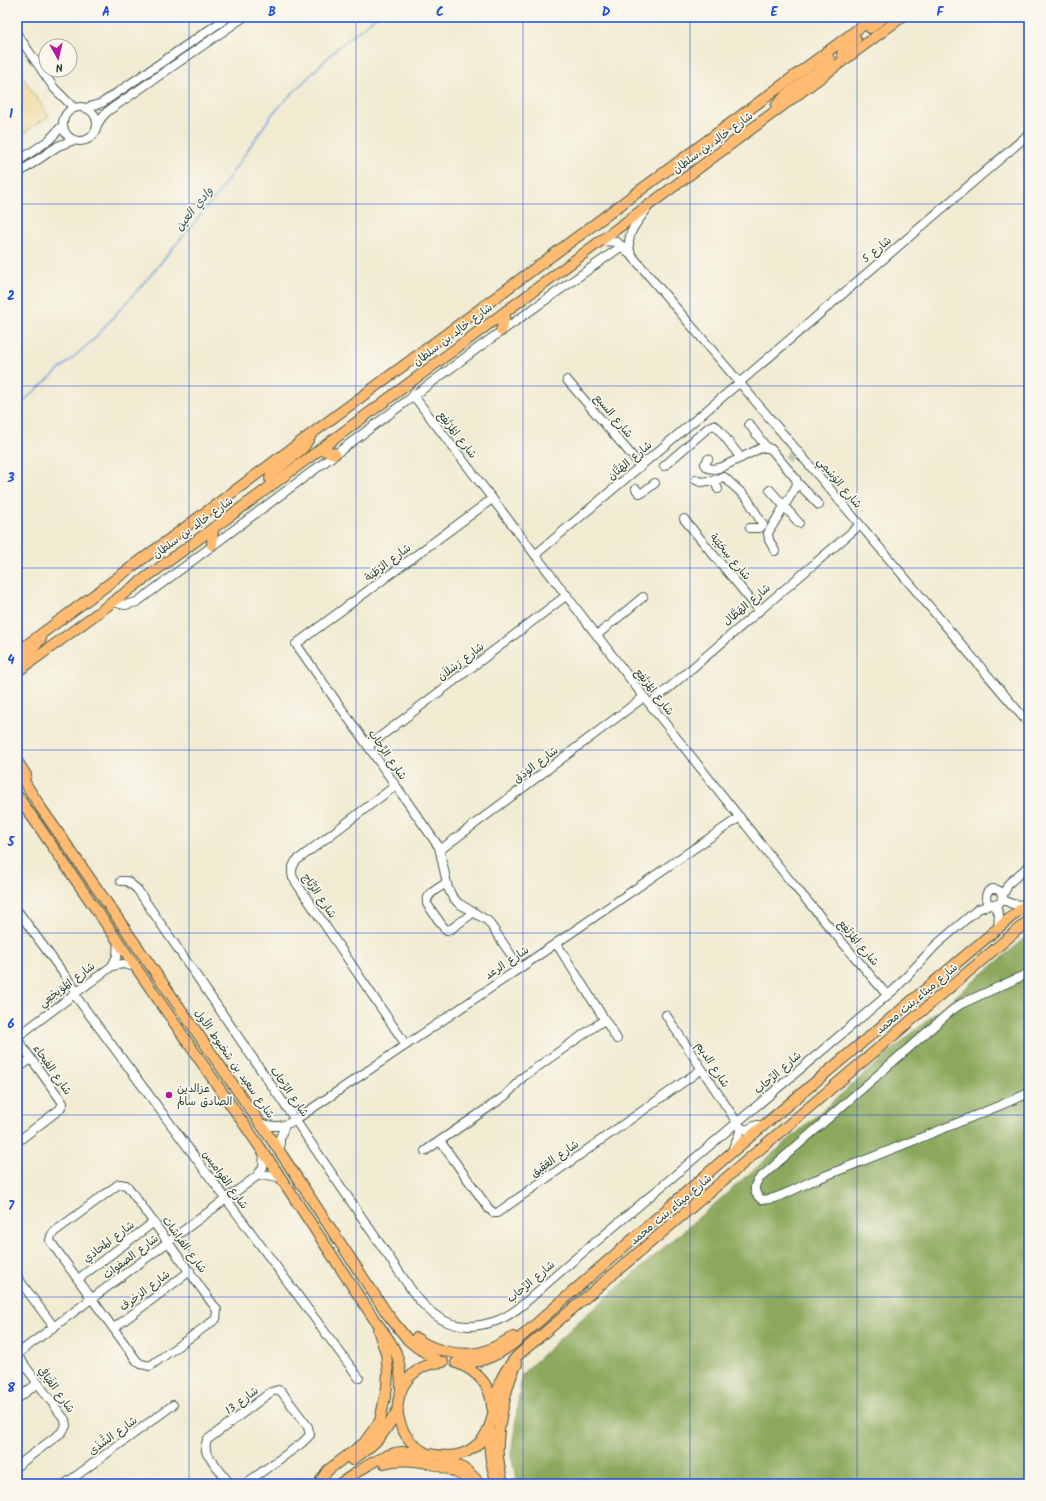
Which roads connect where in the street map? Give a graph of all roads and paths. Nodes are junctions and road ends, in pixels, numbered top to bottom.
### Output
1 (228, 17) edge
2 (244, 17) edge
3 (874, 17) edge
4 (884, 17) edge
5 (902, 17) edge
6 (17, 34) edge
7 (826, 52) junction
8 (845, 59) junction
9 (74, 108) junction
10 (86, 108) junction
11 (770, 116) junction
12 (63, 125) junction
13 (97, 125) junction
14 (1029, 134) edge
15 (74, 140) junction
16 (17, 162) edge
17 (17, 174) edge
18 (652, 203) junction
19 (600, 241) junction
20 (622, 246) junction
21 (632, 257) junction
22 (506, 311) junction
23 (501, 331) junction
24 (567, 380) dead end
25 (739, 383) junction
26 (413, 395) junction
27 (749, 424) dead end
28 (311, 434) junction
29 (766, 447) junction
30 (320, 449) junction
31 (335, 454) junction
32 (741, 458) junction
33 (792, 458) junction
34 (708, 459) dead end
35 (641, 466) junction
36 (664, 466) dead end
37 (722, 467) junction
38 (720, 478) junction
39 (626, 479) junction
40 (696, 480) dead end
41 (797, 482) junction
42 (274, 483) junction
43 (655, 483) dead end
44 (718, 489) dead end
45 (770, 490) dead end
46 (492, 499) junction
47 (819, 505) dead end
48 (784, 506) junction
49 (684, 519) dead end
50 (799, 523) dead end
51 (860, 525) junction
52 (767, 527) junction
53 (214, 528) junction
54 (750, 528) dead end
55 (212, 545) junction
56 (775, 551) dead end
57 (535, 555) junction
58 (567, 595) junction
59 (643, 597) dead end
60 (113, 602) junction
61 (759, 610) junction
62 (45, 632) junction
63 (597, 635) junction
64 (296, 644) joint
65 (17, 652) edge
66 (17, 662) edge
67 (17, 674) edge
68 (647, 700) junction
69 (1029, 724) edge
70 (368, 746) junction
71 (17, 761) edge
72 (17, 770) edge
73 (17, 781) edge
74 (395, 786) junction
75 (17, 795) edge
76 (35, 798) junction
77 (41, 808) junction
78 (740, 817) junction
79 (440, 850) junction
80 (1029, 866) edge
81 (121, 881) dead end
82 (446, 883) junction
83 (1009, 883) junction
84 (989, 891) junction
85 (1002, 898) junction
86 (993, 904) junction
87 (1027, 904) edge
88 (978, 909) junction
89 (17, 910) edge
90 (474, 912) junction
91 (1029, 920) edge
92 (998, 930) junction
93 (118, 940) junction
94 (556, 943) junction
95 (112, 966) junction
96 (137, 967) junction
97 (520, 968) junction
98 (1029, 973) edge
99 (76, 993) junction
100 (887, 995) junction
101 (666, 1015) dead end
102 (604, 1020) junction
103 (17, 1038) edge
104 (617, 1039) dead end
105 (406, 1045) junction
106 (31, 1058) junction
107 (17, 1069) edge
108 (702, 1069) junction
109 (1029, 1093) edge
110 (295, 1120) junction
111 (260, 1123) junction
112 (285, 1125) junction
113 (738, 1125) junction
114 (764, 1126) junction
115 (440, 1141) junction
116 (17, 1142) edge
117 (425, 1151) dead end
118 (280, 1152) junction
119 (732, 1152) junction
120 (264, 1153) junction
121 (257, 1176) junction
122 (281, 1178) junction
123 (226, 1200) junction
124 (154, 1222) junction
125 (169, 1242) junction
126 (190, 1271) junction
127 (17, 1277) edge
128 (78, 1279) junction
129 (93, 1299) junction
130 (388, 1315) junction
131 (376, 1322) junction
132 (54, 1327) junction
133 (114, 1328) junction
134 (531, 1329) junction
135 (537, 1339) junction
136 (17, 1355) edge
137 (440, 1362) junction
138 (456, 1363) junction
139 (359, 1378) dead end
140 (38, 1383) junction
141 (401, 1391) junction
142 (17, 1399) edge
143 (173, 1405) dead end
144 (397, 1412) junction
145 (492, 1413) junction
146 (489, 1428) junction
147 (428, 1454) junction
148 (439, 1456) junction
149 (17, 1466) edge
150 (318, 1482) edge
151 (65, 1484) edge
152 (230, 1484) edge
153 (245, 1484) edge
154 (339, 1484) edge
155 (345, 1484) edge
156 (473, 1484) edge
157 (480, 1484) edge
158 (498, 1484) edge
159 (503, 1484) edge

1 - 10 street
2 - 13 street
3 - 7 main road, شارع خالِد بن سلطان
4 - 8 main road
5 - 8 main road, شارع خالِد بن سلطان
6 - 9 street
7 - 11 main road
7 - 28 main road, شارع خالِد بن سلطان
8 - 11 main road, شارع خالِد بن سلطان
9 - 10 street
9 - 12 street
10 - 13 street
11 - 18 main road, شارع خالِد بن سلطان
12 - 15 street
12 - 16 street
13 - 15 street
14 - 25 street, شارع 5
15 - 17 street
18 - 19 main road, شارع خالِد بن سلطان
18 - 21 street
19 - 20 street
19 - 22 main road, شارع خالِد بن سلطان
20 - 21 street, شارع الوَسْمِي
20 - 23 street
21 - 25 street, شارع الوَسْمِي
22 - 23 main road
22 - 30 main road, شارع خالِد بن سلطان
23 - 26 street
24 - 35 street, شارع السبع
25 - 33 street, شارع الوَسْمِي
25 - 35 street, شارع الهَتَّان
26 - 31 street
26 - 46 street, شارع المُرْتَفِع
27 - 29 street
28 - 42 main road
28 - 62 main road, شارع خالِد بن سلطان
29 - 32 street
29 - 33 street
30 - 31 main road
30 - 42 main road, شارع خالِد بن سلطان
31 - 55 street
32 - 36 street
32 - 37 street
33 - 41 street
33 - 51 street, شارع الوَسْمِي
34 - 37 street
35 - 39 street, شارع الهَتَّان
37 - 38 street
38 - 40 street
38 - 44 street
38 - 52 street
39 - 43 street
39 - 57 street, شارع الهَتَّان
41 - 47 street
41 - 48 street
42 - 53 main road, شارع خالِد بن سلطان
45 - 48 street
46 - 57 street, شارع المُرْتَفِع
46 - 64 street, شارع الرُطَبَة
48 - 50 street
48 - 52 street
49 - 61 street, شارع سِحَيْبَة
51 - 61 street, شارع الهَطَّال
51 - 69 street, شارع الوَسْمِي
52 - 54 street
52 - 56 street
53 - 55 main road
53 - 60 main road, شارع خالِد بن سلطان
55 - 60 street
57 - 58 street, شارع المُرْتَفِع
58 - 63 street, شارع المُرْتَفِع
58 - 70 street, شارع رَسْلاَن
59 - 63 street
60 - 67 main road, شارع خالِد بن سلطان
61 - 68 street, شارع الهَطَّال
62 - 65 main road, شارع خالِد بن سلطان
62 - 66 main road
63 - 68 street, شارع المُرْتَفِع
64 - 70 street, شارع الرِّحاب
68 - 78 street, شارع المُرْتَفِع
68 - 79 street, شارع الوَدَق
70 - 74 street, شارع الرِّحاب
71 - 76 main road
72 - 76 main road, شارع سعيد بن شخبوط الأول
73 - 77 main road
74 - 79 street, شارع الرِّحاب
74 - 105 street, شارع الرِّتَاج
75 - 93 main road
76 - 77 main road, شارع سعيد بن شخبوط الأول
77 - 111 main road, شارع سعيد بن شخبوط الأول
78 - 94 street, شارع الرعد
78 - 100 street, شارع المُرْتَفِع
79 - 82 street, شارع الرِّحاب
80 - 83 street
81 - 110 street, شارع الرِّحاب
82 - 90 street, شارع الرِّحاب
82 - 90 street
83 - 84 street
83 - 85 street
84 - 85 street
84 - 86 street
84 - 88 street, شارع الرِّحاب
85 - 86 street
85 - 87 street
86 - 88 street, شارع الرِّحاب
86 - 92 street
87 - 92 main road, شارع ميثاء بنت محمد
88 - 100 street, شارع الرِّحاب
89 - 99 street, شارع القواميس
90 - 97 street, شارع الرِّحاب
91 - 135 main road, شارع ميثاء بنت محمد
92 - 114 main road, شارع ميثاء بنت محمد
93 - 95 street, شارع المُوَيجْعِي
93 - 96 main road
94 - 97 street, شارع الرعد
94 - 102 street
95 - 96 street, شارع المُوَيجْعِي
95 - 99 street, شارع المُوَيجْعِي
96 - 120 main road
97 - 105 street, شارع الرعد
98 - 109 street
99 - 103 street, شارع المُوَيجْعِي
99 - 123 street, شارع القواميس
100 - 113 street, شارع الرِّحاب
101 - 108 street, شارع الديم
102 - 104 street
102 - 115 street
103 - 106 street, شارع الفيحاء
105 - 110 street, شارع الرعد
106 - 107 street
106 - 116 street, شارع الفيحاء
108 - 113 street, شارع الديم
108 - 115 street, شارع العَقِيق
110 - 112 street, شارع الرعد
110 - 113 street, شارع الرِّحاب
111 - 112 street, شارع الرعد
111 - 118 main road, شارع سعيد بن شخبوط الأول
112 - 118 street
113 - 114 street
113 - 119 street
114 - 119 main road, شارع ميثاء بنت محمد
115 - 117 street
118 - 130 main road, شارع سعيد بن شخبوط الأول
119 - 134 main road, شارع ميثاء بنت محمد
120 - 121 street
120 - 122 main road
121 - 122 street
121 - 123 street, شارع الصفوات
122 - 131 main road
123 - 125 street, شارع الصفوات
123 - 139 street, شارع القواميس
124 - 125 street, شارع الفراشات
124 - 128 street, شارع المحاذي
124 - 128 street, شارع الفراشات
125 - 126 street, شارع الفراشات
125 - 129 street, شارع الصفوات
126 - 133 street, شارع الزخرف
126 - 133 street, شارع الفراشات
127 - 132 street
128 - 129 street, شارع الفراشات
129 - 132 street, شارع الصفوات
129 - 133 street, شارع الفراشات
130 - 134 main road
130 - 137 main road, شارع سعيد بن شخبوط الأول
131 - 141 main road
131 - 150 main road
132 - 136 street, شارع الصفوات
134 - 138 main road, شارع ميثاء بنت محمد
135 - 145 main road, شارع ميثاء بنت محمد
135 - 159 main road
136 - 140 street, شارع الفَيَافِي
137 - 138 main road
137 - 141 main road
138 - 145 main road
140 - 142 street
140 - 149 street, شارع الفَيَافِي
141 - 144 main road
143 - 151 street, شارع الشَّذَى
144 - 147 main road
144 - 150 main road
145 - 146 main road, شارع ميثاء بنت محمد
146 - 148 main road, شارع ميثاء بنت محمد
146 - 158 main road
147 - 148 main road, شارع ميثاء بنت محمد
147 - 154 main road, شارع ميثاء بنت محمد
148 - 157 main road
152 - 153 street, شارع 13
155 - 156 main road

